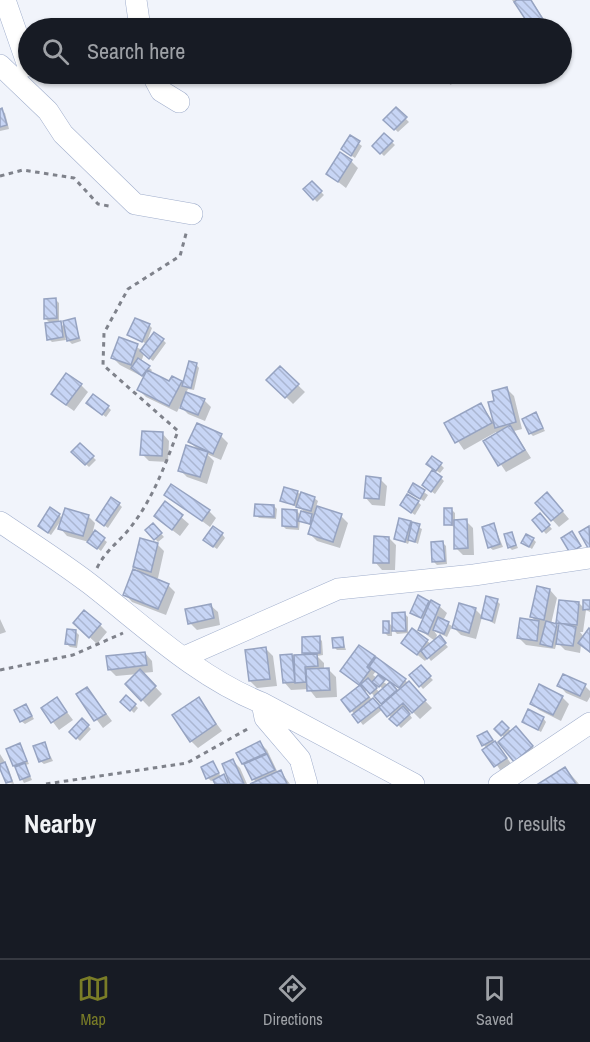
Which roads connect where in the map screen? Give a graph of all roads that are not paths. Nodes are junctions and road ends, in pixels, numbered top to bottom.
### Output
1 (5, 0) edge
2 (136, 0) edge
3 (139, 18) edge
4 (18, 37) edge
5 (0, 65) edge
6 (18, 82) edge
7 (20, 84) edge
8 (36, 84) edge
9 (157, 84) edge
10 (179, 102) dead end
11 (48, 111) junction
12 (192, 214) road end
13 (0, 522) edge
14 (590, 558) edge
15 (184, 657) junction
16 (263, 711) junction
17 (590, 723) edge
18 (307, 784) edge
19 (414, 784) edge
20 (499, 784) edge

1 - 4 street
2 - 3 street
5 - 6 street
7 - 11 street
8 - 11 street
9 - 10 street
11 - 12 street
13 - 15 street
14 - 15 street
15 - 16 street
16 - 18 street
16 - 19 street
17 - 20 street

